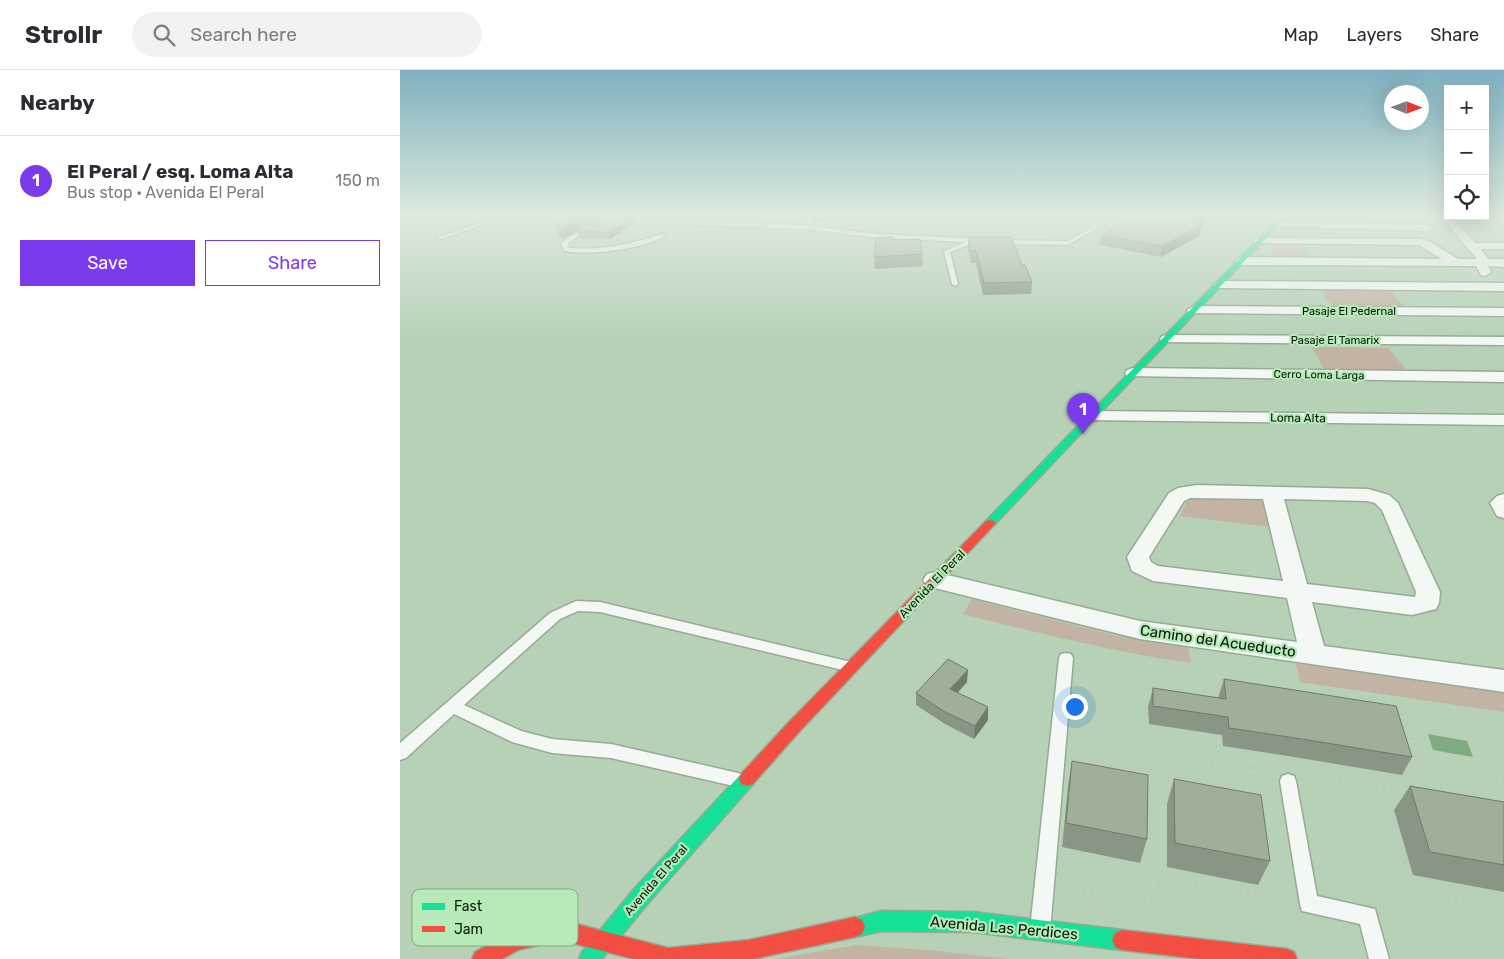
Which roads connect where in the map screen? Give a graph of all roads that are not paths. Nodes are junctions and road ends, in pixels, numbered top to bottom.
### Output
1 (949, 258) edge
2 (1243, 258) edge
3 (1448, 258) edge
4 (1483, 258) edge
5 (1241, 261) junction
6 (1454, 262) junction
7 (1482, 263) junction
8 (1504, 263) edge
9 (955, 284) dead end
10 (1219, 285) junction
11 (1498, 287) edge
12 (1504, 307) edge
13 (1194, 310) junction
14 (1504, 312) edge
15 (1166, 339) junction
16 (1504, 341) edge
17 (1133, 373) junction
18 (1504, 377) edge
19 (1092, 416) junction
20 (1504, 420) edge
21 (1272, 493) junction
22 (1504, 500) edge
23 (1504, 512) edge
24 (935, 580) junction
25 (1297, 591) junction
26 (1313, 654) junction
27 (1066, 658) dead end
28 (851, 667) junction
29 (1504, 681) edge
30 (454, 707) junction
31 (400, 753) edge
32 (1290, 776) road end
33 (743, 781) junction
34 (1040, 930) junction
35 (578, 935) edge
36 (602, 942) junction
37 (503, 946) edge
38 (482, 959) edge
39 (589, 959) edge
40 (1288, 959) edge
41 (1379, 959) edge

1 - 9 lane
2 - 5 street, Avenida El Peral
3 - 6 street
4 - 7 street
5 - 6 street
5 - 10 street, Avenida El Peral
6 - 7 street
7 - 8 street
7 - 11 street
10 - 11 street
10 - 13 street, Avenida El Peral
11 - 12 street
13 - 14 street, Pasaje El Pedernal
13 - 15 street, Avenida El Peral
15 - 16 street, Pasaje El Tamarix
15 - 17 street, Avenida El Peral
17 - 18 street, Cerro Loma Larga
17 - 19 street, Avenida El Peral
19 - 20 street, Loma Alta
19 - 24 street, Avenida El Peral
21 - 25 street
21 - 25 street
21 - 25 street
22 - 23 street
24 - 26 street, Camino del Acueducto
24 - 28 street, Avenida El Peral
25 - 26 street
26 - 29 street, Camino del Acueducto
27 - 34 lane
28 - 30 lane
28 - 33 street, Avenida El Peral
30 - 31 lane
30 - 33 lane
32 - 41 lane
33 - 36 street, Avenida El Peral
34 - 36 street, Avenida Las Perdices
34 - 40 street, Avenida Las Perdices
35 - 36 street, Avenida Las Perdices
36 - 39 street, Avenida El Peral
37 - 38 street, Avenida Las Perdices

